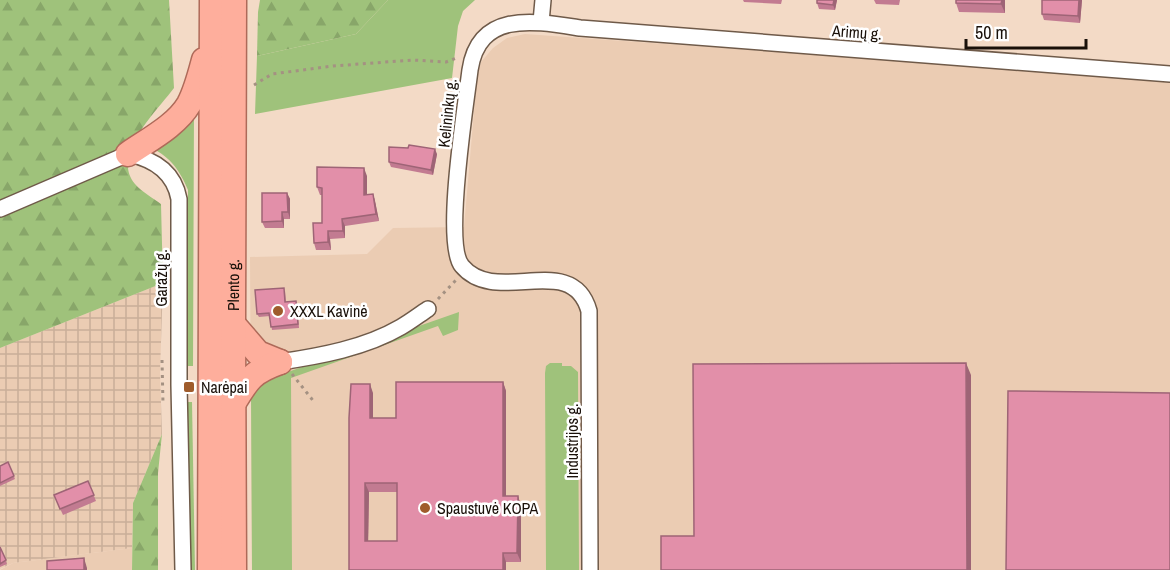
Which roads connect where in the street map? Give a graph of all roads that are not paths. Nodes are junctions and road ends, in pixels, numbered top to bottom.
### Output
1 (212, 0) edge
2 (234, 0) edge
3 (543, 0) edge
4 (541, 22) junction
5 (212, 32) junction
6 (1170, 74) edge
7 (128, 154) junction
8 (0, 209) edge
9 (428, 309) road end
10 (589, 311) joint
11 (233, 324) junction
12 (281, 362) junction
13 (233, 404) junction
14 (183, 570) edge
15 (210, 570) edge
16 (234, 570) edge
17 (590, 570) edge

1 - 5 highway, Plento g.
2 - 11 highway, Plento g.
3 - 4 street
4 - 6 street, Arimų g.
4 - 10 street, Kelininkų g.
5 - 7 highway
5 - 15 highway, Plento g.
7 - 8 street
7 - 14 street, Garažų g.
9 - 12 street
10 - 17 street, Industrijos g.
11 - 12 highway
11 - 13 highway, Plento g.
12 - 13 highway
13 - 16 highway, Plento g.

